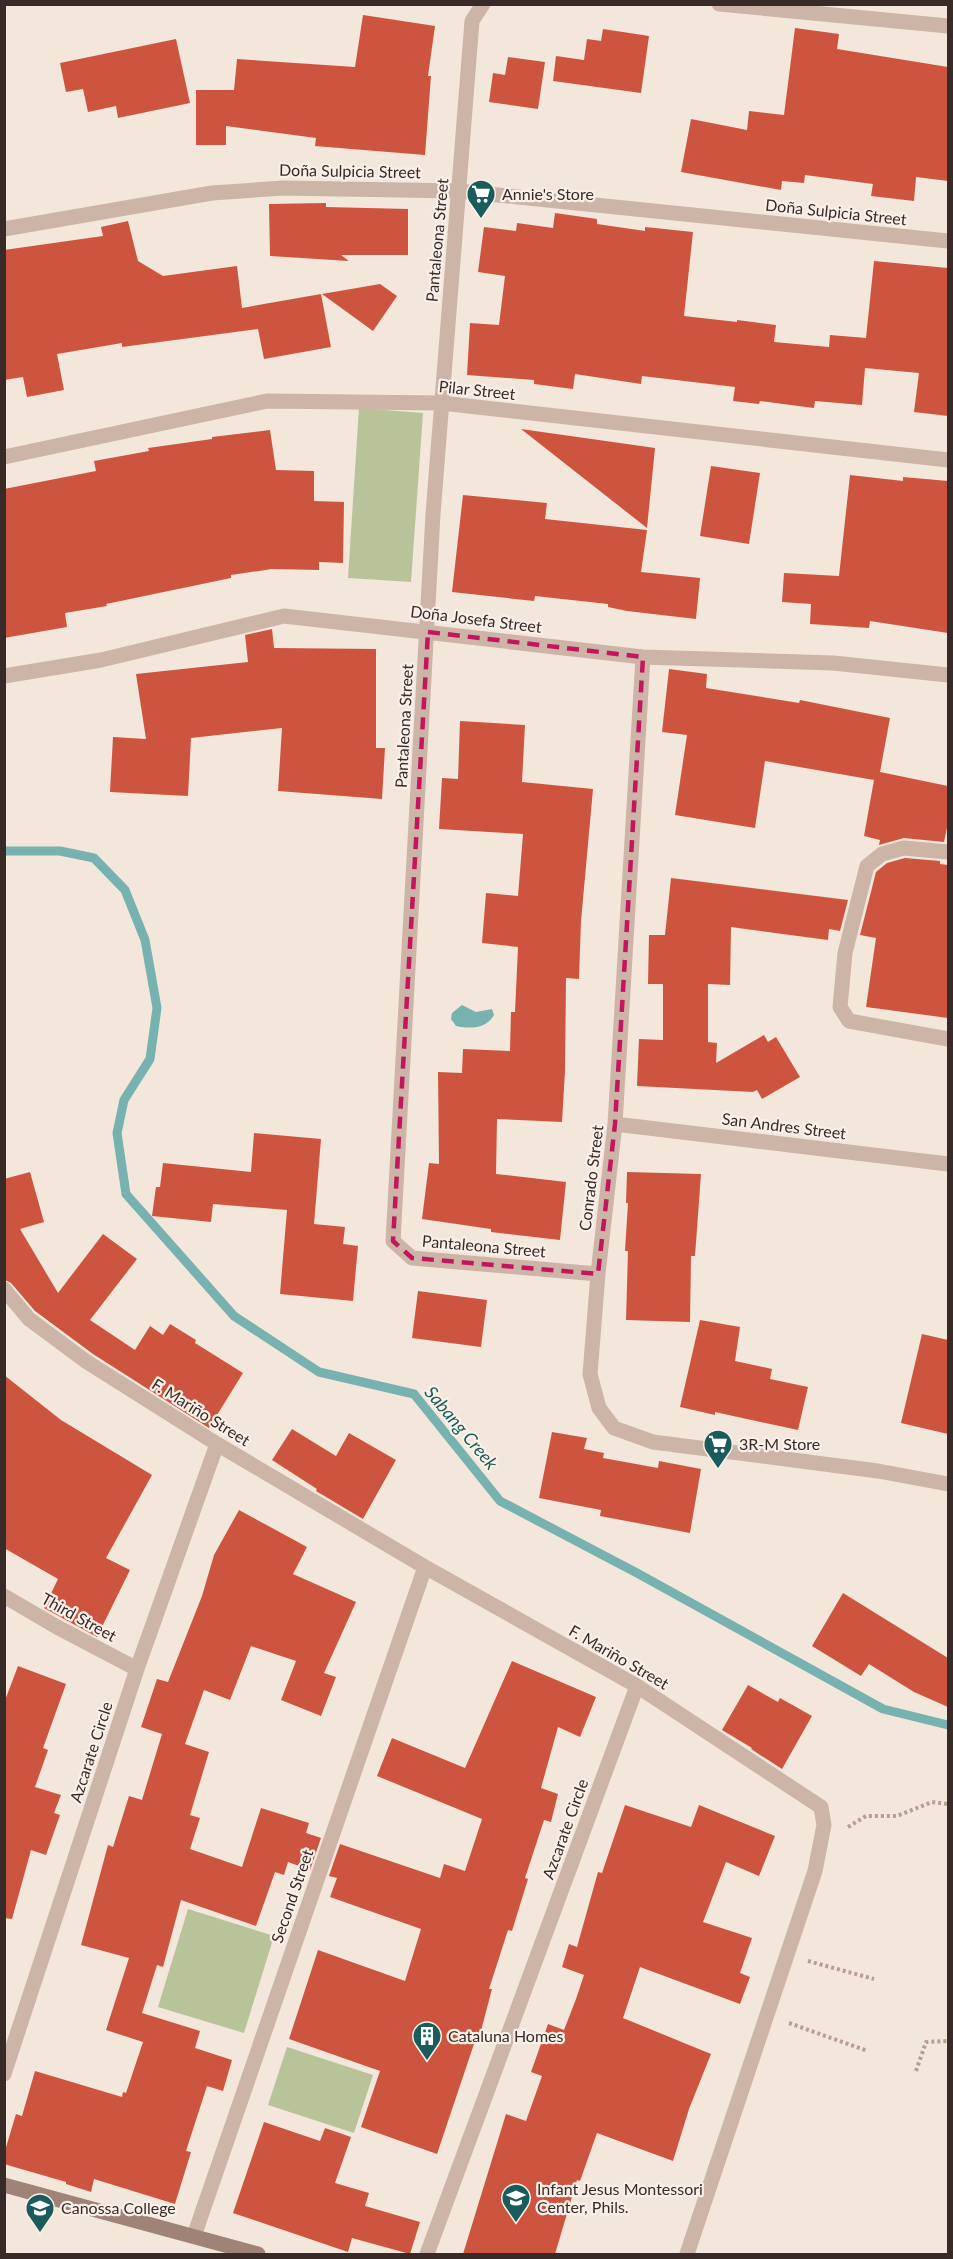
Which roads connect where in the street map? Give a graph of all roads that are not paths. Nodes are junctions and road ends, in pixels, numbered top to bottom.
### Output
1 (483, 4) edge
2 (719, 4) edge
3 (948, 26) edge
4 (459, 191) junction
5 (4, 229) edge
6 (948, 241) edge
7 (441, 403) junction
8 (4, 457) edge
9 (948, 460) edge
10 (428, 632) junction
11 (643, 657) junction
12 (948, 675) edge
13 (4, 676) edge
14 (948, 852) edge
15 (948, 1039) edge
16 (615, 1124) junction
17 (948, 1164) edge
18 (598, 1274) junction
19 (4, 1289) edge
20 (217, 1444) junction
21 (948, 1484) edge
22 (425, 1567) junction
23 (4, 1596) edge
24 (137, 1669) junction
25 (637, 1686) junction
26 (4, 2074) edge
27 (4, 2185) edge
28 (194, 2236) junction
29 (258, 2254) edge
30 (427, 2254) edge
31 (687, 2254) edge

1 - 4 street, Pantaleona Street
2 - 3 street
4 - 5 street, Doña Sulpicia Street
4 - 6 street, Doña Sulpicia Street
4 - 7 street, Pantaleona Street
7 - 8 street, Pilar Street
7 - 9 street, Pilar Street
7 - 10 street, Pantaleona Street
10 - 11 street, Doña Josefa Street
10 - 13 street, Doña Josefa Street
10 - 18 street, Pantaleona Street
11 - 12 street, Doña Josefa Street
11 - 16 street, Conrado Street
14 - 15 street
16 - 17 street, San Andres Street
16 - 18 street, Conrado Street
18 - 21 street, Conrado Street
19 - 20 street, F. Mariño Street
20 - 22 street, F. Mariño Street
20 - 24 street, Azcarate Circle
22 - 25 street, F. Mariño Street
22 - 28 street, Second Street
23 - 24 street, Third Street
24 - 26 street, Azcarate Circle
25 - 30 street, Azcarate Circle
25 - 31 street, F. Mariño Street
27 - 28 street
28 - 29 street

